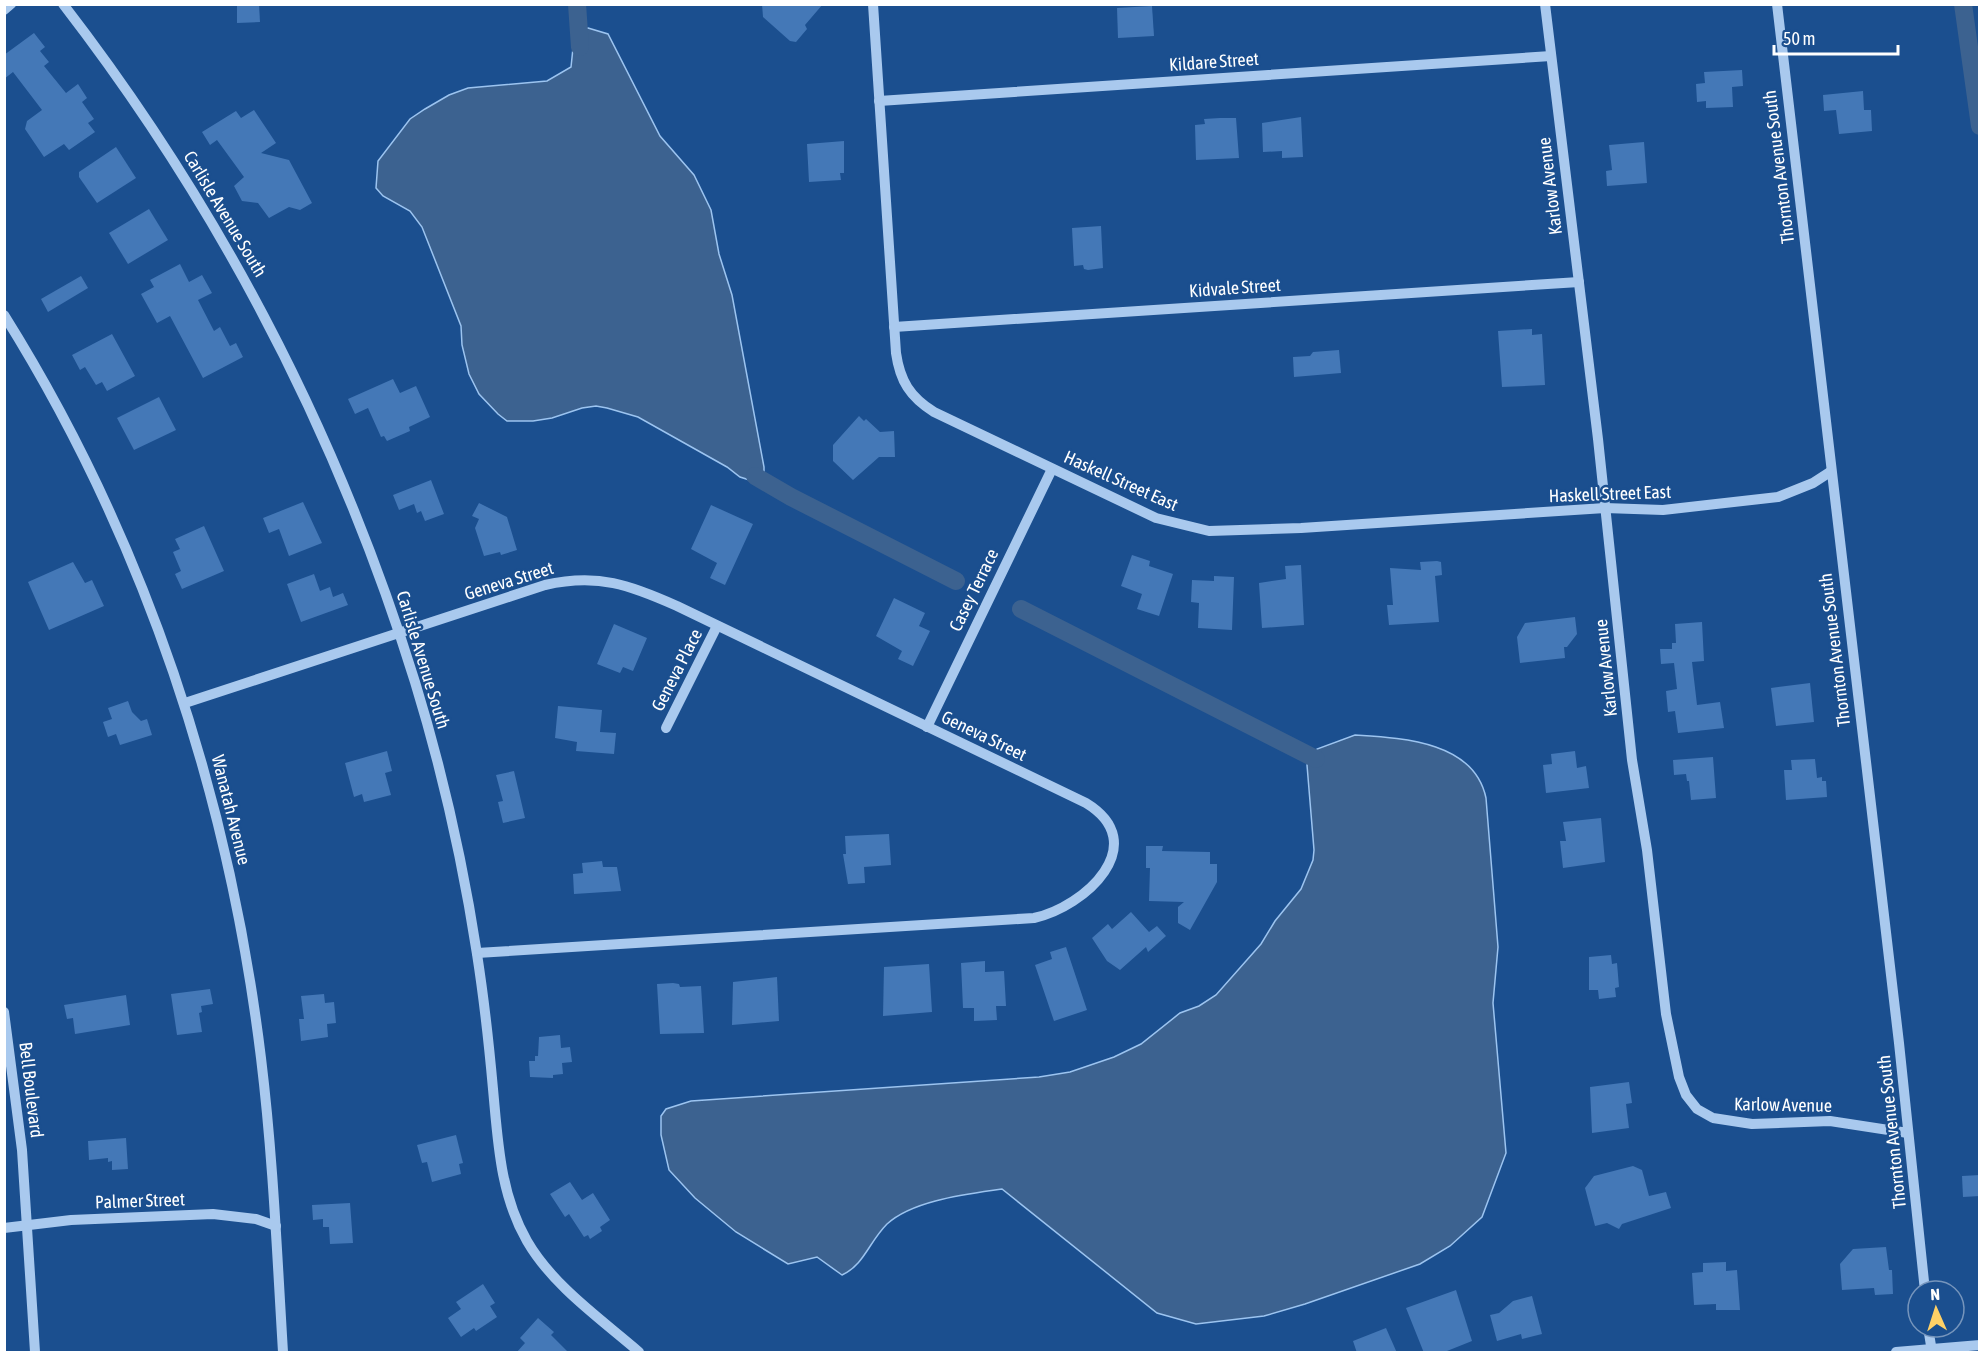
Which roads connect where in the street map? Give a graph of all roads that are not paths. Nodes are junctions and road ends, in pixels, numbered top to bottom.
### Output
1 (11, 4) edge
2 (63, 4) edge
3 (873, 4) edge
4 (1545, 4) edge
5 (1777, 4) edge
6 (4, 10) edge
7 (1551, 56) junction
8 (879, 101) junction
9 (1579, 282) junction
10 (4, 315) edge
11 (894, 327) junction
12 (1052, 469) junction
13 (1830, 472) junction
14 (1605, 508) junction
15 (717, 626) junction
16 (400, 633) junction
17 (185, 703) junction
18 (927, 727) junction
19 (666, 728) dead end
20 (477, 953) junction
21 (4, 1012) edge
22 (1908, 1133) junction
23 (276, 1226) junction
24 (27, 1227) junction
25 (4, 1228) edge
26 (1924, 1279) edge
27 (1980, 1345) edge
28 (1931, 1351) edge
29 (35, 1353) edge
30 (283, 1353) edge
31 (639, 1353) edge
32 (1896, 1353) edge

1 - 6 street
2 - 16 street, Carlisle Avenue South
3 - 8 street, Haskell Street East
4 - 7 street, Karlow Avenue
5 - 13 street, Thornton Avenue South
7 - 8 street, Kildare Street
7 - 9 street, Karlow Avenue
8 - 11 street, Haskell Street East
9 - 11 street, Kidvale Street
9 - 14 street, Karlow Avenue
10 - 17 street, Wanatah Avenue
11 - 12 street, Haskell Street East
12 - 14 street, Haskell Street East
12 - 18 street, Casey Terrace
13 - 14 street, Haskell Street East
13 - 22 street, Thornton Avenue South
14 - 22 street, Karlow Avenue
15 - 16 street, Geneva Street
15 - 18 street, Geneva Street
15 - 19 street, Geneva Place
16 - 17 street, Geneva Street
16 - 20 street, Carlisle Avenue South
17 - 23 street, Wanatah Avenue
18 - 20 street, Geneva Street
20 - 31 street, Carlisle Avenue South
21 - 24 street, Bell Boulevard
22 - 26 street, Thornton Avenue South
23 - 24 street, Palmer Street
23 - 30 street, Wanatah Avenue
24 - 25 street, Palmer Street
24 - 29 street, Bell Boulevard
27 - 28 street
28 - 32 street

